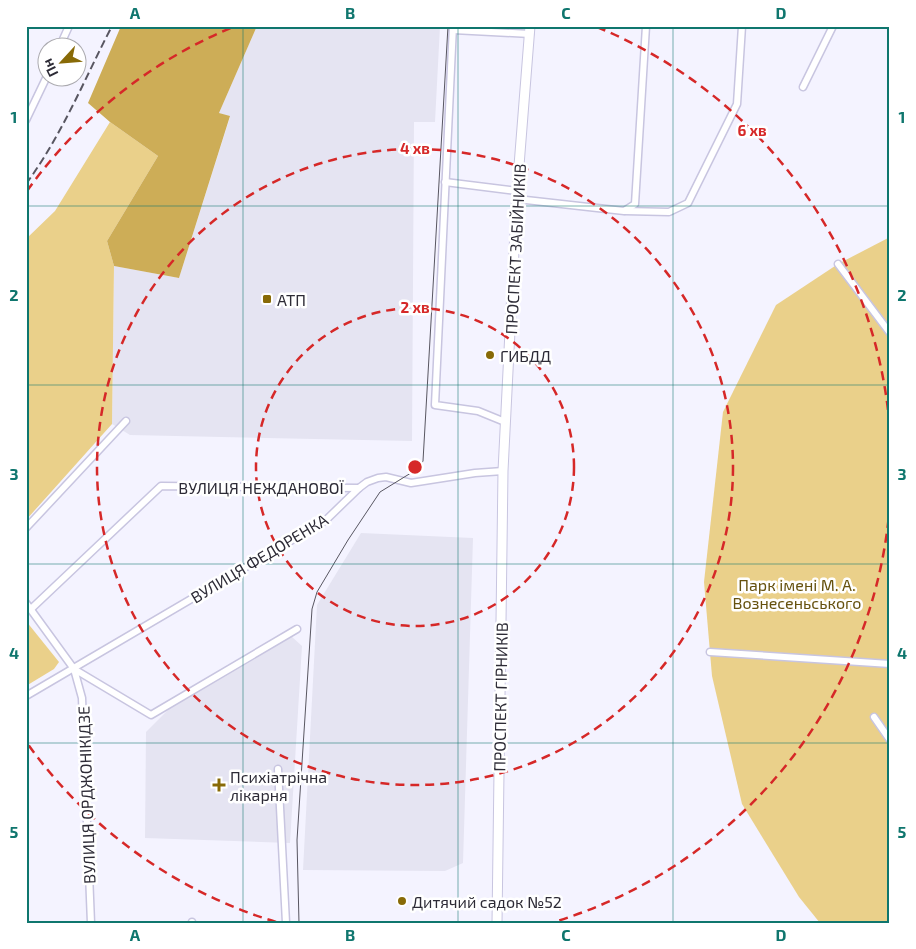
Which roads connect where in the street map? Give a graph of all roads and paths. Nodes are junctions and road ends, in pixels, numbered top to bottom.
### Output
1 (69, 26) edge
2 (646, 26) edge
3 (742, 26) edge
4 (833, 26) edge
5 (453, 28) edge
6 (530, 30) edge
7 (64, 38) edge
8 (803, 87) dead end
9 (41, 88) edge
10 (26, 120) edge
11 (445, 182) junction
12 (517, 195) junction
13 (624, 211) junction
14 (838, 264) dead end
15 (890, 333) edge
16 (126, 421) dead end
17 (505, 422) junction
18 (503, 471) junction
19 (359, 488) junction
20 (26, 528) edge
21 (26, 603) edge
22 (31, 610) junction
23 (297, 629) dead end
24 (710, 652) dead end
25 (890, 664) edge
26 (74, 669) junction
27 (26, 696) edge
28 (874, 717) dead end
29 (890, 740) edge
30 (278, 769) dead end
31 (91, 923) edge
32 (286, 923) edge
33 (498, 923) edge

1 - 7 street
2 - 13 street
3 - 13 street
4 - 8 street
5 - 6 street
5 - 11 street
6 - 12 main road, ПРОСПЕКТ ЗАБІЙНИКІВ
9 - 10 street
11 - 12 street
11 - 17 street
12 - 13 street
12 - 17 main road, ПРОСПЕКТ ЗАБІЙНИКІВ
14 - 15 street
16 - 20 street
17 - 18 main road, ПРОСПЕКТ ЗАБІЙНИКІВ
18 - 19 street, ВУЛИЦЯ ФЕДОРЕНКА
18 - 33 main road, ПРОСПЕКТ ГІРНИКІВ
19 - 22 street, ВУЛИЦЯ НЕЖДАНОВОЇ
19 - 26 street, ВУЛИЦЯ ФЕДОРЕНКА
21 - 22 street
22 - 26 street
23 - 26 street
24 - 25 street
26 - 27 street, ВУЛИЦЯ ФЕДОРЕНКА
26 - 31 street, ВУЛИЦЯ ОРДЖОНІКІДЗЕ
28 - 29 street
30 - 32 street

